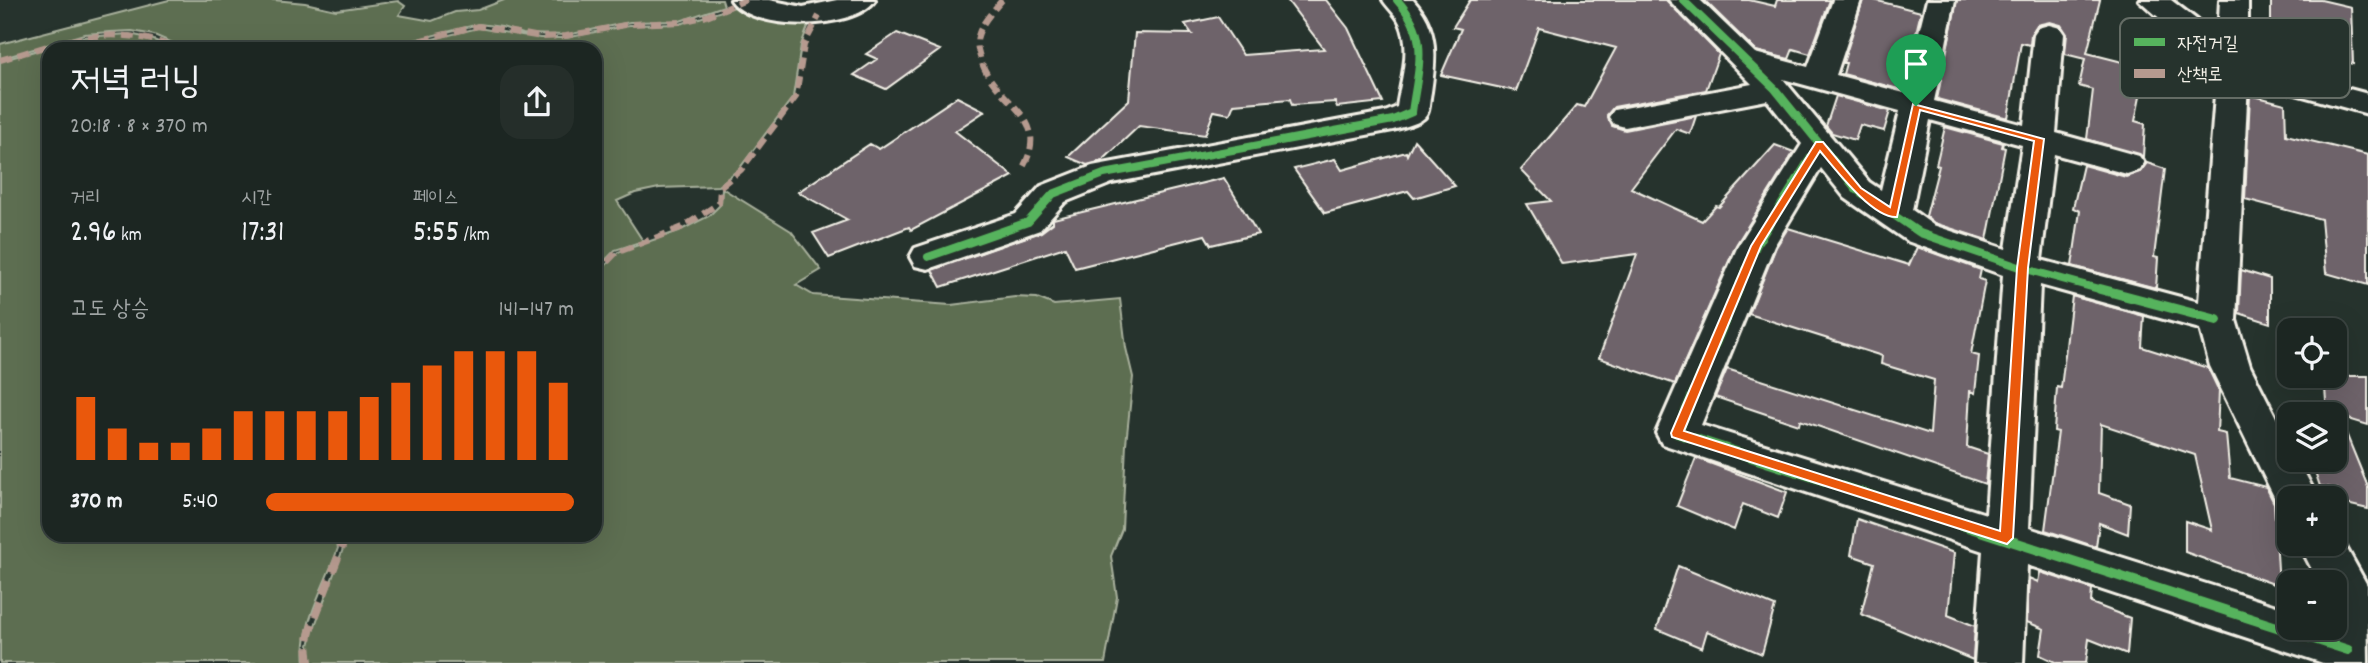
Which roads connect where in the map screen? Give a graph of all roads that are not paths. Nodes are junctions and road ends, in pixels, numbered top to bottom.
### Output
1 (746, 0) edge
2 (862, 0) edge
3 (1397, 0) edge
4 (1683, 0) edge
5 (1847, 0) edge
6 (1941, 0) edge
7 (2153, 0) edge
8 (2234, 0) edge
9 (2176, 18) edge
10 (2234, 18) edge
11 (2049, 34) dead end
12 (1743, 59) junction
13 (1819, 80) junction
14 (1775, 89) junction
15 (2231, 98) edge
16 (2346, 98) edge
17 (2368, 104) edge
18 (1916, 106) junction
19 (1625, 117) dead end
20 (2039, 139) junction
21 (1819, 144) junction
22 (2127, 163) dead end
23 (1893, 215) junction
24 (928, 257) dead end
25 (2022, 268) junction
26 (2217, 320) junction
27 (2290, 486) edge
28 (2007, 538) junction
29 (2328, 556) edge
30 (2349, 656) edge
31 (1999, 663) edge

1 - 2 street
3 - 24 street
4 - 12 street
5 - 13 street
6 - 18 street
7 - 9 street
8 - 10 street
11 - 20 street
12 - 13 street
12 - 14 street
13 - 18 street
14 - 19 street
14 - 21 street
15 - 26 street
16 - 17 street
18 - 20 street
18 - 23 street
20 - 22 street
20 - 25 street
21 - 23 street
21 - 28 street
23 - 25 street
25 - 26 street
25 - 28 street
26 - 27 street
28 - 30 street
28 - 31 street
29 - 30 street

